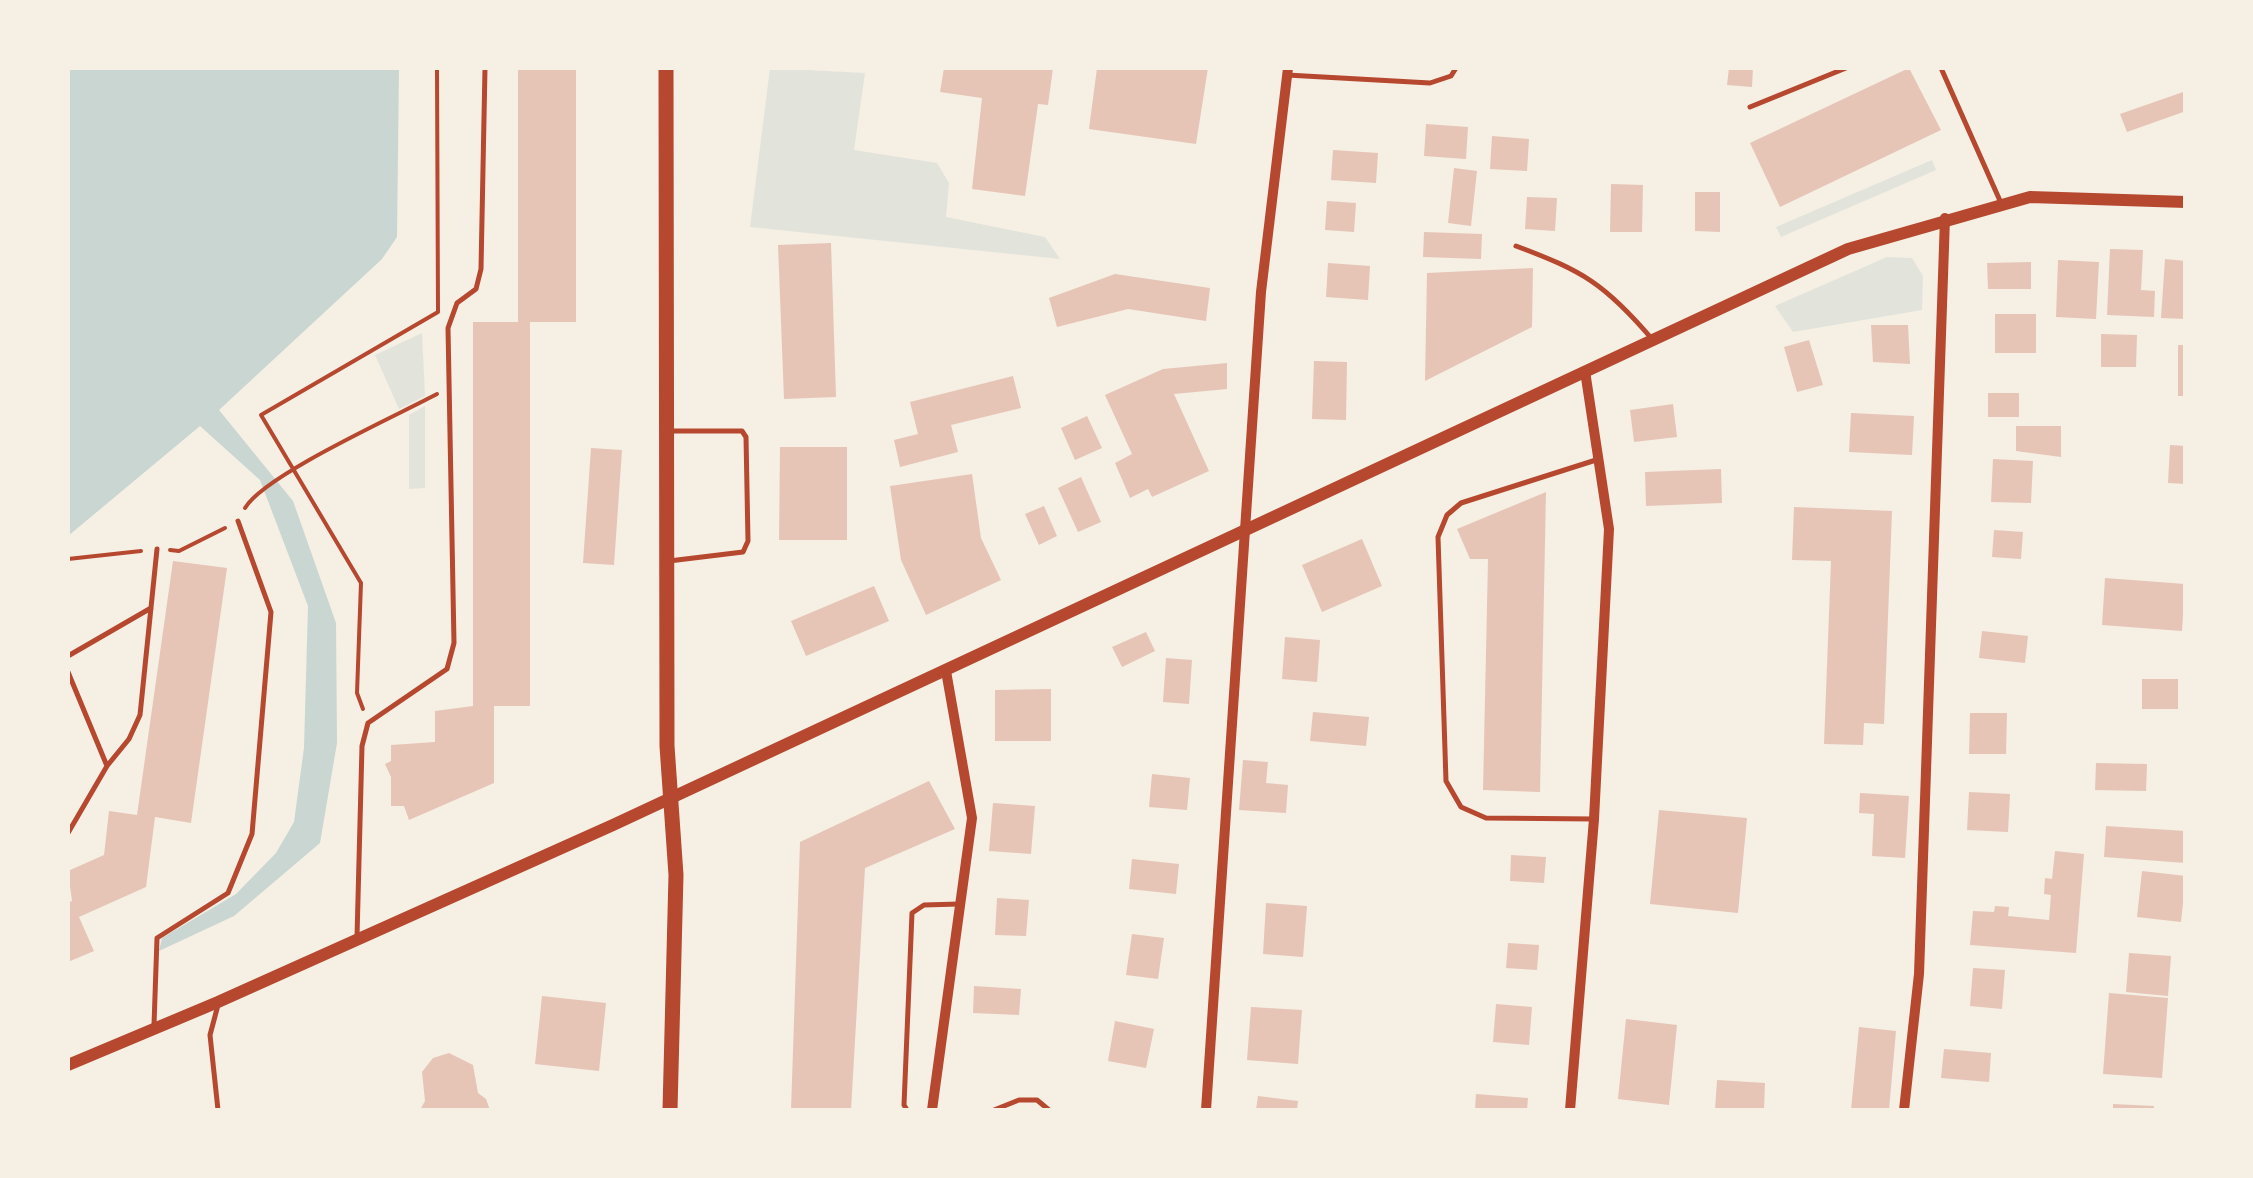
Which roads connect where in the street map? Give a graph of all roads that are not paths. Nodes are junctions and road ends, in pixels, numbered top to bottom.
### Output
1 (485, 68) edge
2 (666, 68) edge
3 (1456, 68) edge
4 (1846, 68) edge
5 (1942, 68) edge
6 (1288, 72) edge
7 (1750, 107) dead end
8 (2186, 202) edge
9 (2000, 203) junction
10 (1945, 218) junction
11 (1516, 246) dead end
12 (1652, 338) junction
13 (1585, 371) junction
14 (666, 431) junction
15 (1598, 459) junction
16 (238, 522) dead end
17 (1248, 530) junction
18 (157, 549) dead end
19 (666, 561) junction
20 (151, 608) junction
21 (68, 656) edge
22 (946, 671) junction
23 (68, 672) edge
24 (107, 766) junction
25 (670, 796) junction
26 (1594, 819) junction
27 (68, 833) edge
28 (962, 904) junction
29 (357, 940) junction
30 (218, 1002) junction
31 (154, 1028) junction
32 (68, 1065) edge
33 (218, 1110) edge
34 (670, 1110) edge
35 (908, 1110) edge
36 (932, 1110) edge
37 (994, 1110) edge
38 (1049, 1110) edge
39 (1206, 1110) edge
40 (1570, 1110) edge
41 (1904, 1110) edge

1 - 29 lane
2 - 14 main road
3 - 6 lane
4 - 7 lane
5 - 9 lane
6 - 17 street
8 - 9 street
9 - 10 street
10 - 12 street
10 - 41 street
11 - 12 lane
12 - 13 street
13 - 15 street
13 - 17 street
14 - 19 main road
14 - 19 lane
15 - 26 street
15 - 26 lane
16 - 31 lane
17 - 22 street
17 - 39 street
18 - 20 lane
19 - 25 main road
20 - 21 lane
20 - 24 lane
22 - 25 street
22 - 28 street
23 - 24 lane
24 - 27 lane
25 - 29 street
25 - 34 main road
26 - 40 street
28 - 35 lane
28 - 36 street
29 - 30 street
30 - 31 street
30 - 33 lane
31 - 32 street
37 - 38 lane

